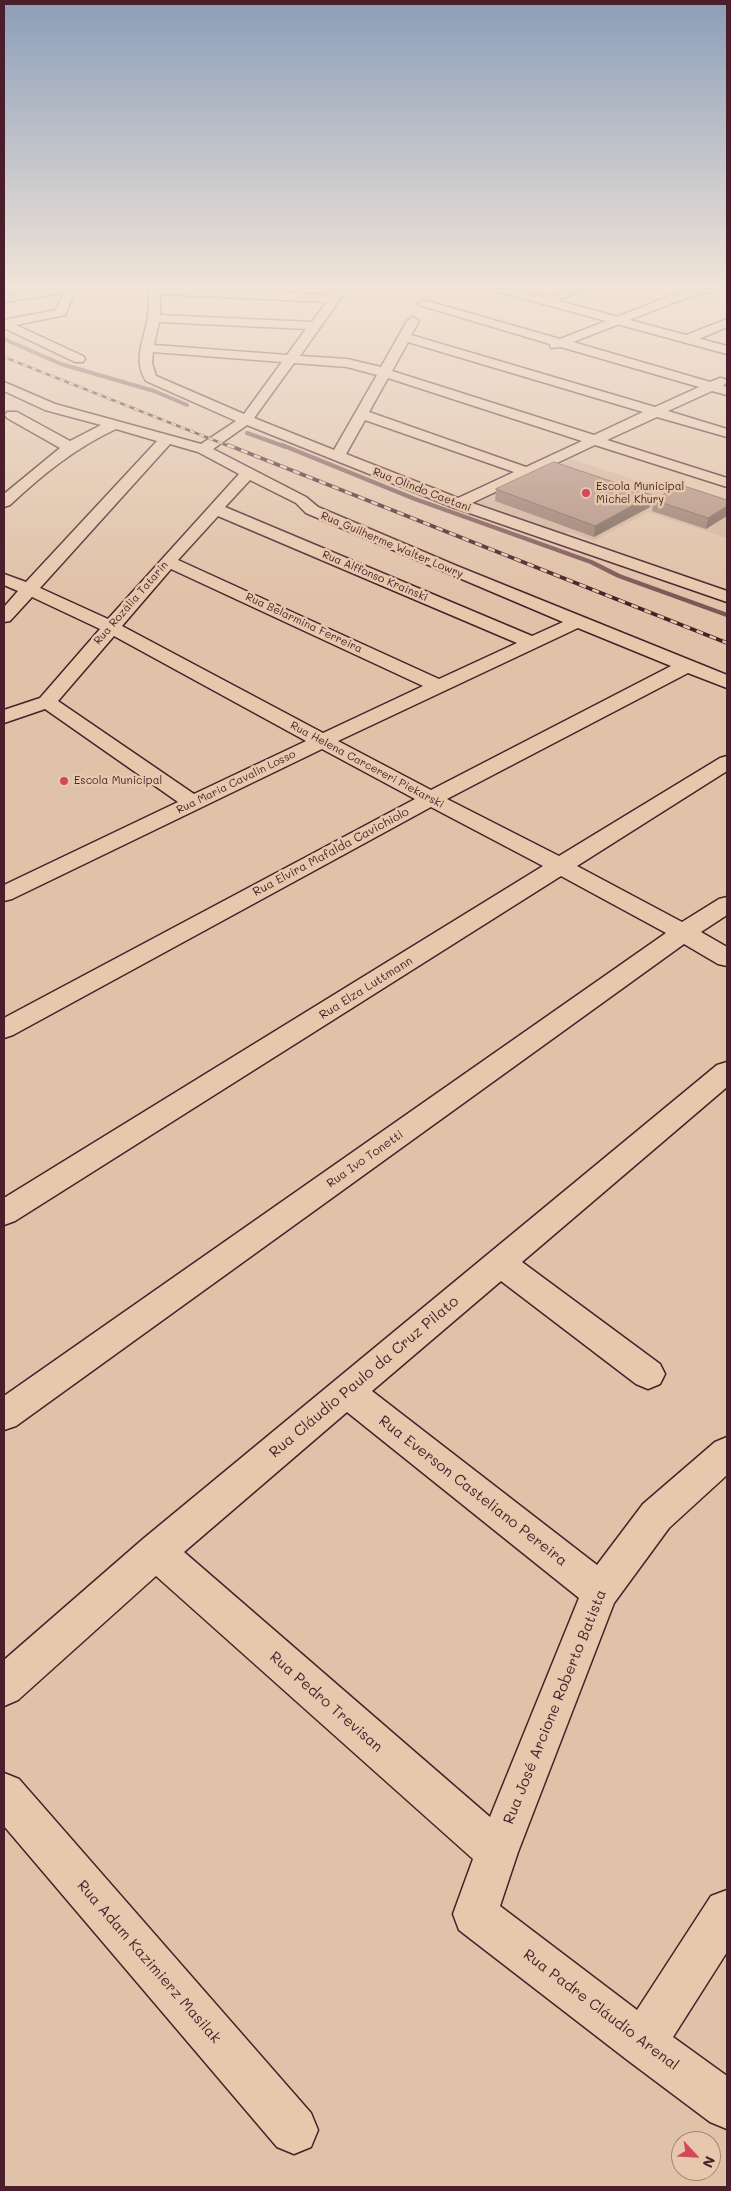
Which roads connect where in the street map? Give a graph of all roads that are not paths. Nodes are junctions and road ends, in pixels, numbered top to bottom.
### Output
1 (15, 391) edge
2 (181, 391) edge
3 (268, 391) edge
4 (373, 391) edge
5 (442, 391) edge
6 (586, 391) edge
7 (702, 391) edge
8 (50, 407) junction
9 (658, 413) junction
10 (361, 414) junction
11 (8, 416) edge
12 (246, 420) junction
13 (114, 424) junction
14 (727, 434) edge
15 (165, 438) junction
16 (593, 441) junction
17 (70, 447) junction
18 (202, 449) junction
19 (337, 458) junction
20 (249, 472) junction
21 (527, 472) junction
22 (727, 483) edge
23 (4, 502) edge
24 (458, 504) junction
25 (216, 509) junction
26 (168, 560) junction
27 (4, 579) edge
28 (31, 590) junction
29 (726, 596) edge
30 (4, 617) edge
31 (579, 621) junction
32 (111, 627) junction
33 (533, 643) junction
34 (688, 665) junction
35 (727, 682) edge
36 (440, 687) junction
37 (47, 702) junction
38 (4, 717) edge
39 (322, 741) junction
40 (727, 762) edge
41 (430, 799) junction
42 (193, 803) junction
43 (561, 867) junction
44 (4, 894) edge
45 (727, 904) edge
46 (683, 933) junction
47 (727, 958) edge
48 (4, 1029) edge
49 (727, 1072) edge
50 (4, 1213) edge
51 (500, 1263) junction
52 (648, 1374) dead end
53 (347, 1392) junction
54 (4, 1415) edge
55 (727, 1453) edge
56 (156, 1552) junction
57 (600, 1591) junction
58 (4, 1686) edge
59 (4, 1794) edge
60 (497, 1852) junction
61 (727, 1912) edge
62 (475, 1914) joint
63 (642, 2043) junction
64 (727, 2105) edge
65 (294, 2130) dead end

1 - 8 street, Rua Guilherme Walter Lowry
2 - 12 street, Rua Olindo Caetani
3 - 12 street
4 - 10 street
5 - 16 street
6 - 9 street
7 - 9 street
8 - 11 street
8 - 13 street, Rua Guilherme Walter Lowry
9 - 14 street
9 - 16 street
10 - 19 street
10 - 21 street
11 - 17 street
12 - 18 street
12 - 19 street, Rua Olindo Caetani
13 - 15 street, Rua Guilherme Walter Lowry
13 - 17 street
15 - 18 street, Rua Guilherme Walter Lowry
15 - 28 street
16 - 21 street
16 - 22 street
17 - 23 street
18 - 20 street, Rua Guilherme Walter Lowry
19 - 24 street, Rua Olindo Caetani
20 - 25 street, Rua Rozália Tatarin
20 - 31 street, Rua Guilherme Walter Lowry
21 - 24 street
24 - 29 street, Rua Olindo Caetani
25 - 26 street, Rua Rozália Tatarin
25 - 33 street, Rua Alffonso Krainski
26 - 32 street, Rua Rozália Tatarin
26 - 36 street, Rua Belarmina Ferreira
27 - 28 street, Rua Helena Carcereri Piekarski
28 - 30 street
28 - 32 street, Rua Helena Carcereri Piekarski
31 - 33 street, Rua Maria Cavalin Losso
31 - 34 street, Rua Guilherme Walter Lowry
32 - 37 street, Rua Rozália Tatarin
32 - 39 street, Rua Helena Carcereri Piekarski
33 - 36 street, Rua Maria Cavalin Losso
34 - 35 street, Rua Guilherme Walter Lowry
34 - 41 street, Rua Elvira Mafalda Cavichiolo
36 - 39 street, Rua Maria Cavalin Losso
37 - 38 street
37 - 42 street
39 - 41 street, Rua Helena Carcereri Piekarski
39 - 42 street, Rua Maria Cavalin Losso
40 - 43 street, Rua Elza Luttmann
41 - 43 street, Rua Helena Carcereri Piekarski
41 - 48 street, Rua Elvira Mafalda Cavichiolo
42 - 44 street, Rua Maria Cavalin Losso
43 - 46 street, Rua Helena Carcereri Piekarski
43 - 50 street, Rua Elza Luttmann
45 - 46 street, Rua Ivo Tonetti
46 - 47 street, Rua Helena Carcereri Piekarski
46 - 54 street, Rua Ivo Tonetti
49 - 51 street, Rua Cláudio Paulo da Cruz Pilato
51 - 52 street
51 - 53 street, Rua Cláudio Paulo da Cruz Pilato
53 - 56 street, Rua Cláudio Paulo da Cruz Pilato
53 - 57 street, Rua Everson Casteliano Pereira
55 - 57 street, Rua José Arcione Roberto Batista
56 - 58 street, Rua Cláudio Paulo da Cruz Pilato
56 - 60 street, Rua Pedro Trevisan
57 - 60 street, Rua José Arcione Roberto Batista
59 - 65 street, Rua Adam Kazimierz Masilak
60 - 62 street, Rua José Arcione Roberto Batista
61 - 63 street
62 - 63 street, Rua Padre Cláudio Arenal
63 - 64 street, Rua Padre Cláudio Arenal

